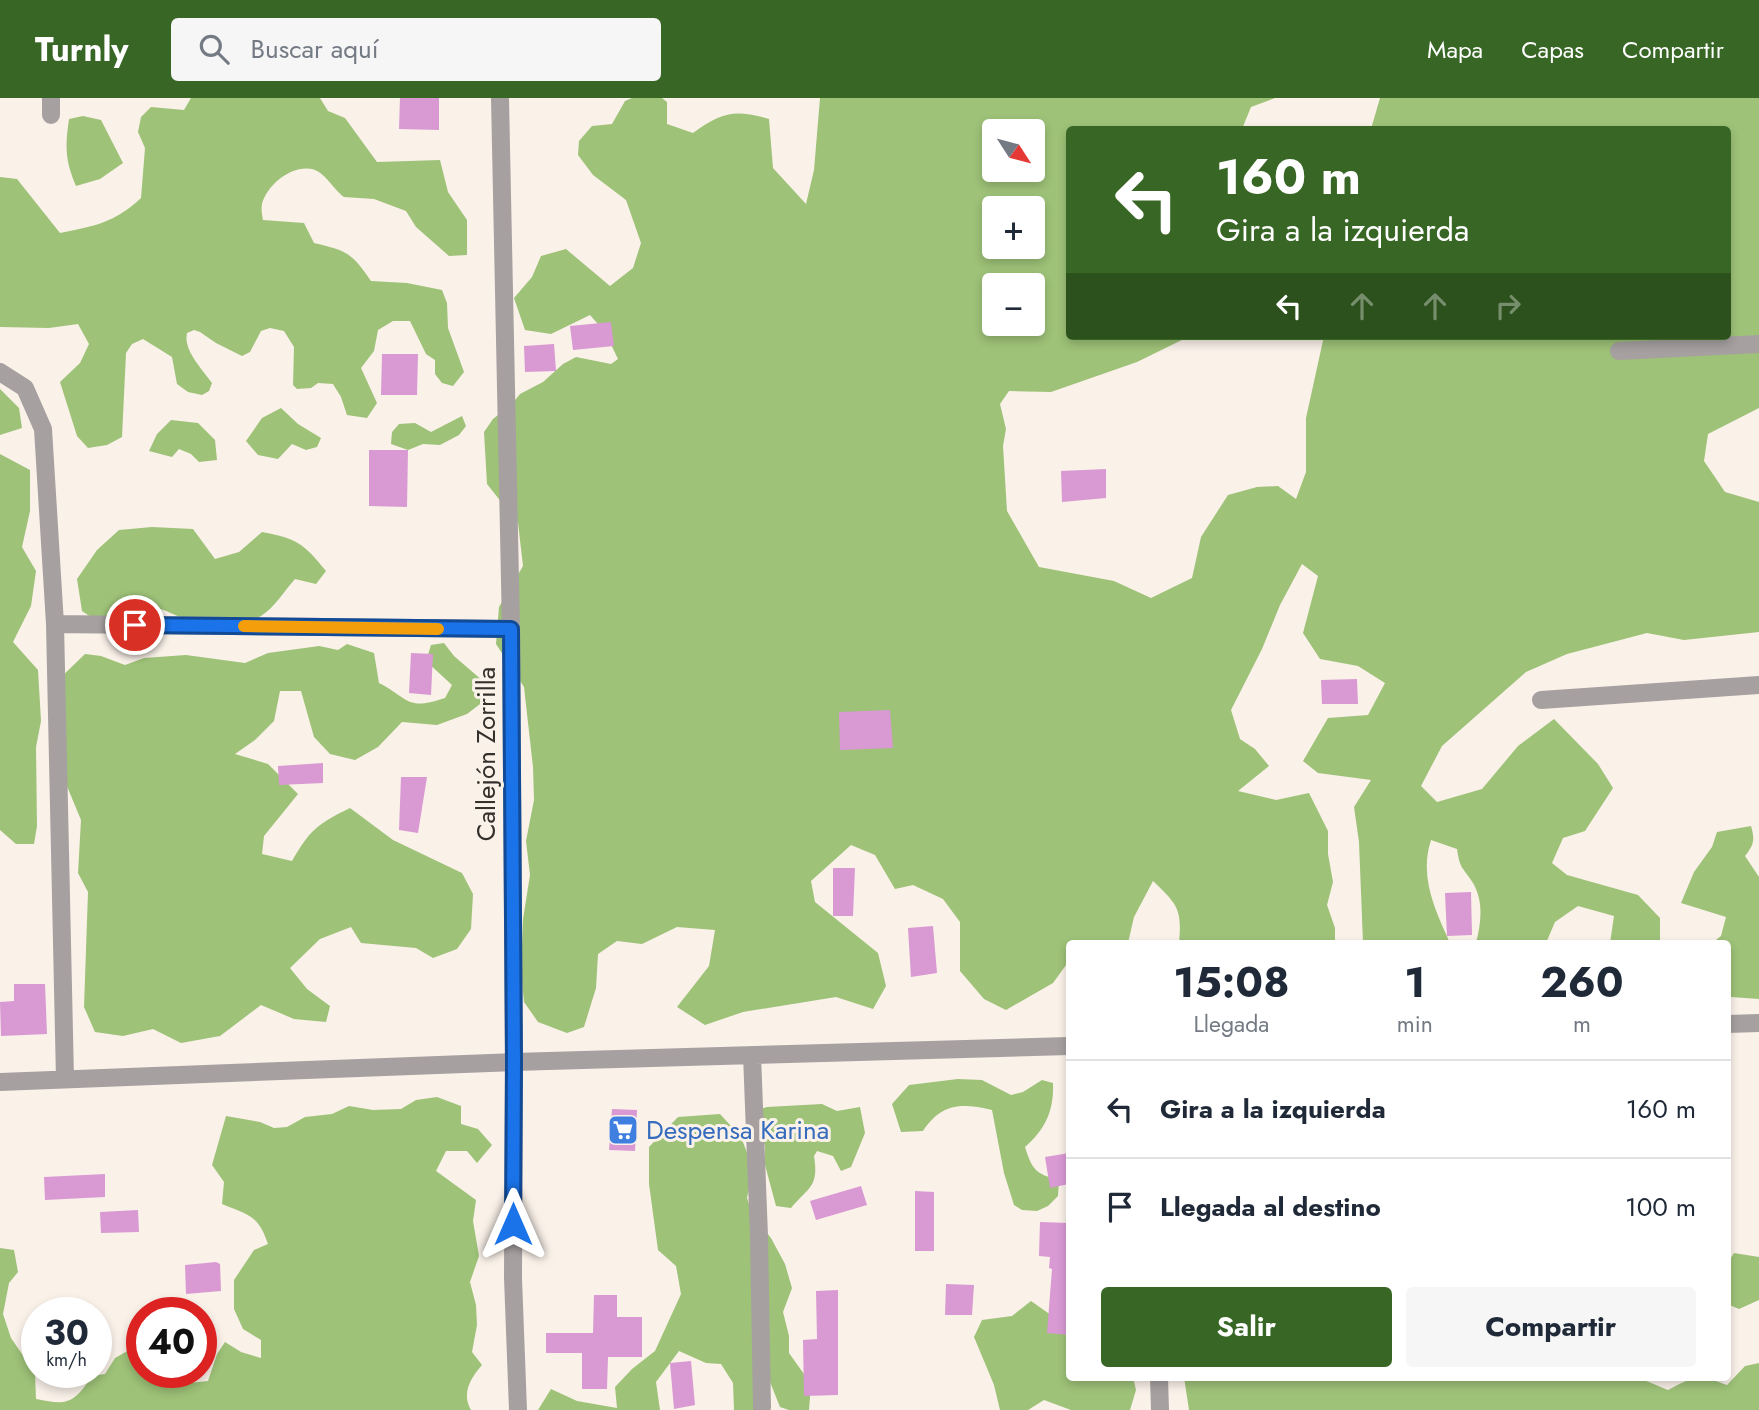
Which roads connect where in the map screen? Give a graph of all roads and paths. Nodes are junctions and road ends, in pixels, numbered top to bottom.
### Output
1 (500, 98) edge
2 (1759, 344) edge
3 (1619, 351) dead end
4 (0, 372) edge
5 (55, 624) junction
6 (511, 629) junction
7 (1759, 685) edge
8 (1541, 700) dead end
9 (1759, 1023) edge
10 (1731, 1024) edge
11 (1066, 1045) edge
12 (752, 1055) junction
13 (514, 1062) junction
14 (65, 1079) junction
15 (0, 1082) edge
16 (1159, 1381) edge
17 (762, 1407) dead end
18 (518, 1410) edge
19 (1160, 1410) edge

1 - 6 street, Callejón Zorrilla
2 - 3 street
4 - 5 street
5 - 6 street
5 - 14 street
6 - 13 street, Callejón Zorrilla
7 - 8 street
9 - 10 street
11 - 12 street
12 - 13 street
12 - 17 street
13 - 14 street
13 - 18 street, Callejón Zorrilla
14 - 15 street
16 - 19 street

